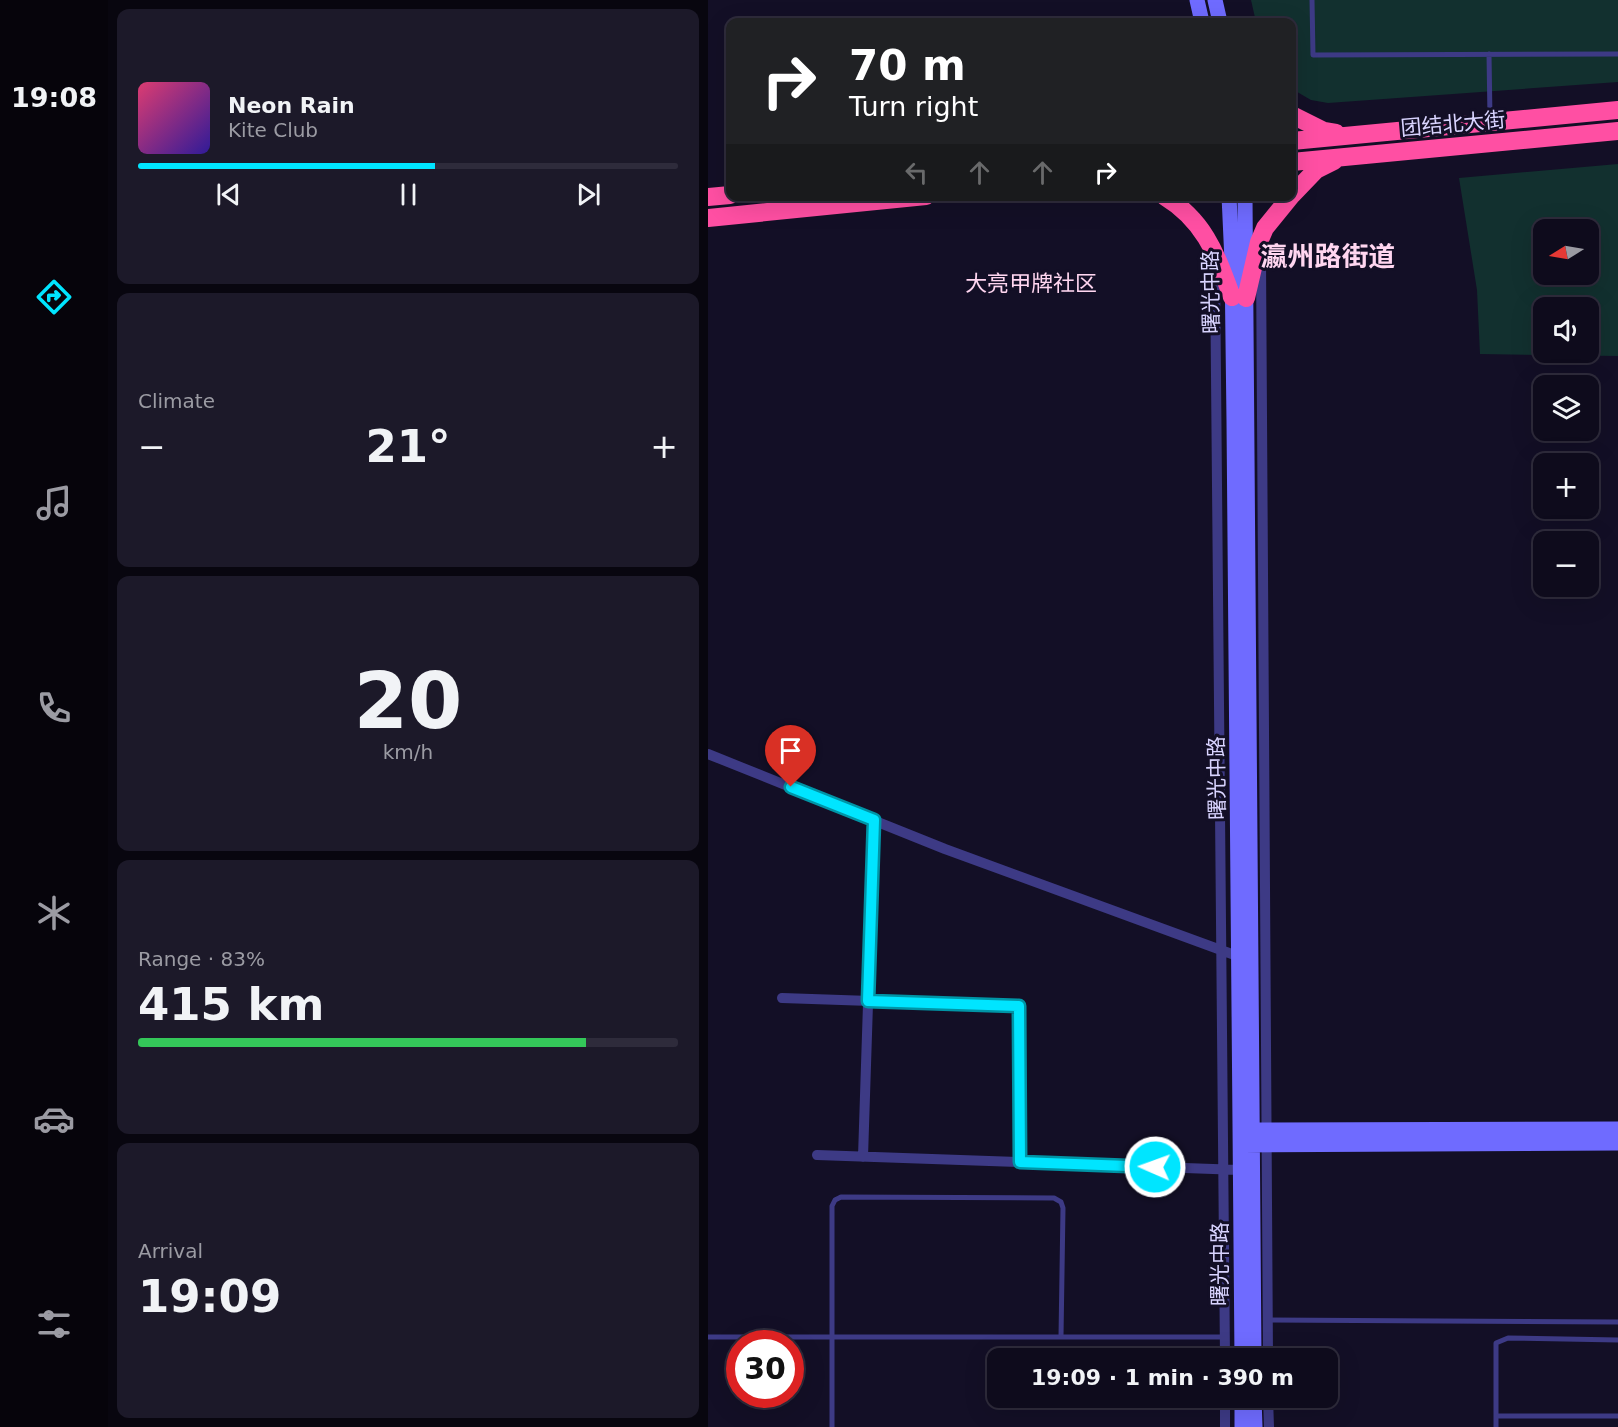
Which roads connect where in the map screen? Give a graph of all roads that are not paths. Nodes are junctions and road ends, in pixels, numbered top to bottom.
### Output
1 (1197, 0) edge
2 (1215, 0) edge
3 (1312, 0) edge
4 (1201, 18) edge
5 (1219, 18) edge
6 (1489, 54) junction
7 (1618, 54) edge
8 (1618, 110) edge
9 (1296, 117) edge
10 (1490, 122) junction
11 (1618, 131) edge
12 (1352, 135) junction
13 (1296, 141) edge
14 (1359, 155) junction
15 (1296, 162) edge
16 (1296, 191) edge
17 (726, 195) edge
18 (708, 197) edge
19 (876, 201) edge
20 (1171, 201) edge
21 (1229, 201) edge
22 (1245, 201) edge
23 (1287, 201) edge
24 (708, 218) edge
25 (1261, 238) junction
26 (1215, 257) junction
27 (1239, 297) junction
28 (708, 754) edge
29 (874, 820) junction
30 (1221, 951) junction
31 (1240, 957) junction
32 (782, 998) dead end
33 (868, 1001) junction
34 (1618, 1129) edge
35 (1253, 1137) junction
36 (1618, 1143) edge
37 (817, 1155) dead end
38 (863, 1157) junction
39 (1020, 1162) junction
40 (1223, 1170) junction
41 (1241, 1170) junction
42 (1261, 1320) junction
43 (1618, 1322) edge
44 (708, 1336) edge
45 (832, 1337) junction
46 (1061, 1337) junction
47 (1225, 1337) junction
48 (1618, 1340) edge
49 (1225, 1348) edge
50 (1242, 1348) edge
51 (1256, 1348) edge
52 (1266, 1348) edge
53 (1225, 1408) edge
54 (1242, 1408) edge
55 (1254, 1408) edge
56 (1268, 1408) edge
57 (1496, 1416) junction
58 (1618, 1416) edge
59 (832, 1427) edge
60 (1225, 1427) edge
61 (1242, 1427) edge
62 (1255, 1427) edge
63 (1269, 1427) edge
64 (1496, 1427) edge

1 - 4 main road
2 - 5 main road
3 - 6 lane
6 - 7 lane
6 - 10 lane
8 - 10 highway, 团结北大街
9 - 12 highway
10 - 12 highway, 团结北大街
11 - 14 highway, 团结北大街
12 - 13 highway, 团结北大街
14 - 15 highway, 团结北大街
14 - 16 highway
17 - 18 highway
19 - 24 highway
20 - 26 highway
21 - 27 main road, 曙光中路
22 - 27 main road, 曙光中路
23 - 25 highway
25 - 27 highway
25 - 35 street
26 - 27 highway
26 - 30 street
27 - 31 main road, 曙光中路
27 - 35 main road, 曙光中路
28 - 29 street
29 - 30 street
29 - 33 street
30 - 31 street
30 - 40 street
31 - 35 main road, 曙光中路
32 - 33 street
33 - 38 street
33 - 39 street
34 - 35 main road
35 - 36 main road
35 - 41 main road, 曙光中路
35 - 42 main road, 曙光中路
37 - 38 street
38 - 39 street
39 - 40 street
40 - 41 street
40 - 47 street
41 - 50 main road, 曙光中路
42 - 43 lane
42 - 51 main road, 曙光中路
42 - 52 street
44 - 45 lane
45 - 46 lane
45 - 46 lane
45 - 59 lane
46 - 47 lane
47 - 49 street
48 - 57 lane
53 - 60 street
54 - 61 main road
55 - 62 main road
56 - 63 street
57 - 58 lane
57 - 64 lane

